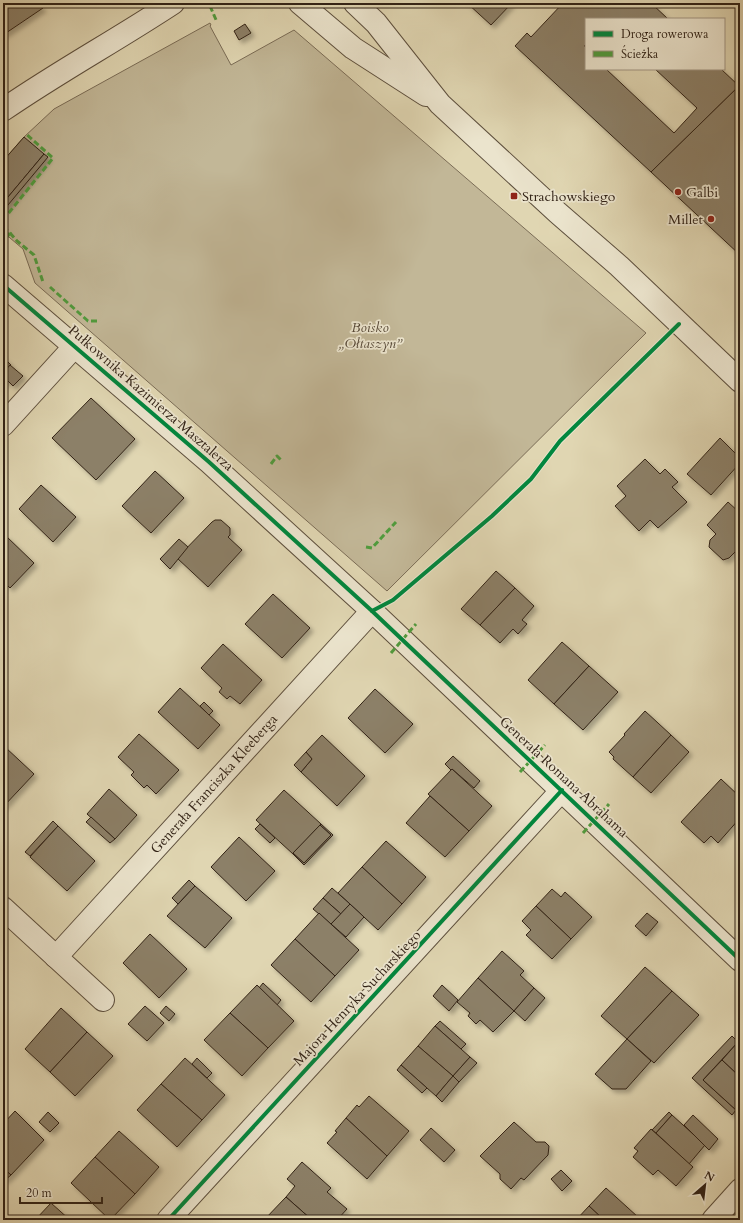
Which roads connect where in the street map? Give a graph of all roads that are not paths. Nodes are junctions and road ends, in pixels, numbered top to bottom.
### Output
1 (173, 3) edge
2 (300, 3) edge
3 (355, 3) edge
4 (440, 104) junction
5 (3, 110) edge
6 (3, 285) edge
7 (74, 347) junction
8 (740, 381) edge
9 (3, 425) edge
10 (372, 611) junction
11 (562, 790) junction
12 (3, 908) edge
13 (56, 957) junction
14 (740, 960) edge
15 (103, 1000) dead end
16 (740, 1190) edge
17 (168, 1220) edge
18 (713, 1220) edge

1 - 5 street
2 - 4 street
3 - 4 street
4 - 8 street
6 - 7 street, Pułkownika Kazimierza Masztalerza
7 - 9 street
7 - 10 street, Pułkownika Kazimierza Masztalerza
10 - 11 street, Generała Romana Abrahama
10 - 13 street, Generała Franciszka Kleeberga
11 - 14 street, Generała Romana Abrahama
11 - 17 street, Majora Henryka Sucharskiego
12 - 13 street
13 - 15 street
16 - 18 street

